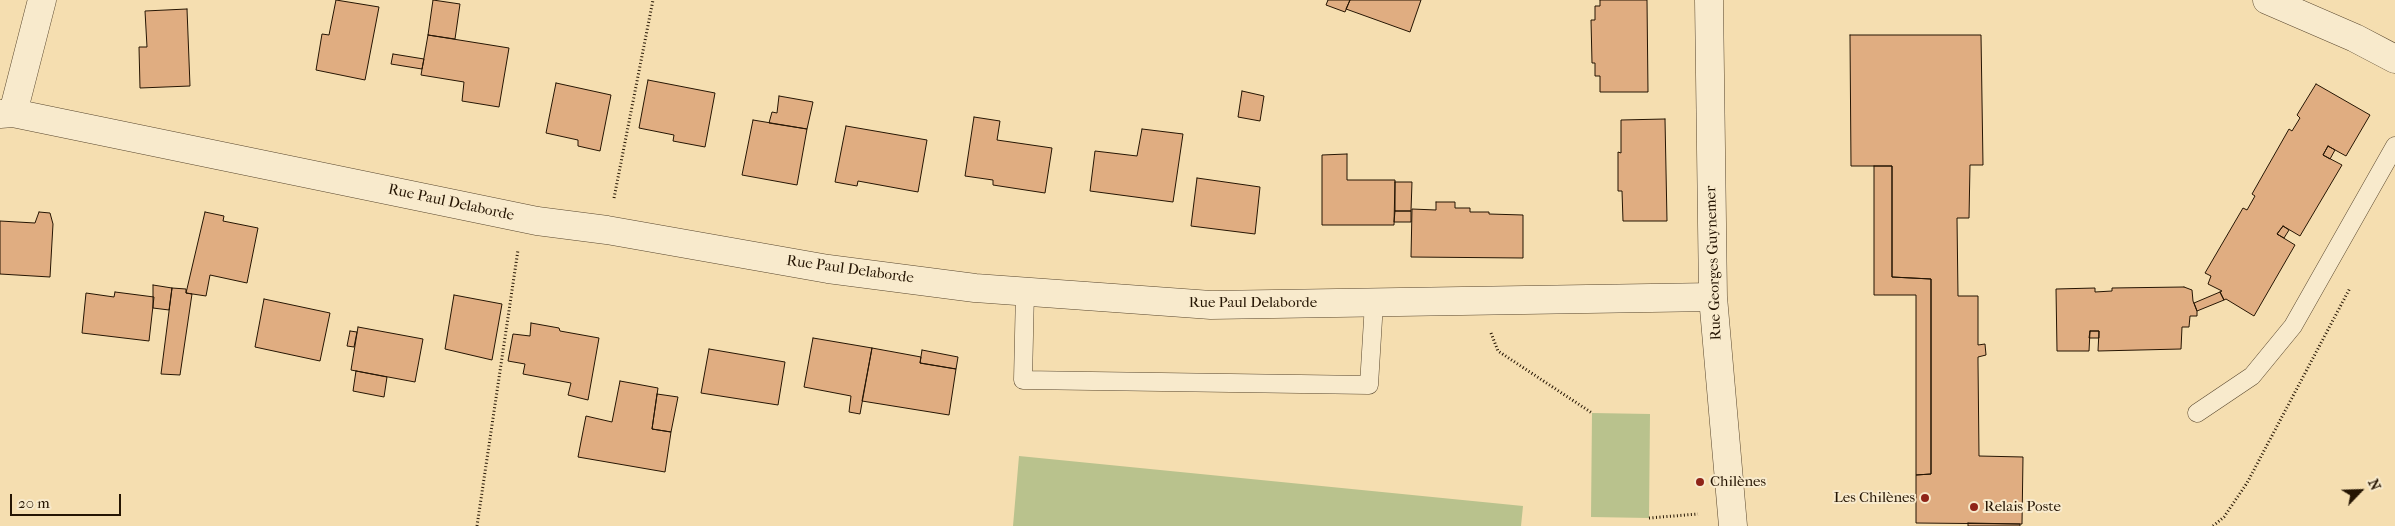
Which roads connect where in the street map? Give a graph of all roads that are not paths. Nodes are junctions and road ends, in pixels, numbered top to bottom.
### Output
1 (42, 0) edge
2 (1709, 0) edge
3 (2273, 1) edge
4 (2395, 59) edge
5 (6, 113) edge
6 (2395, 146) edge
7 (1025, 291) junction
8 (1713, 297) junction
9 (1374, 303) junction
10 (2198, 413) dead end
11 (1732, 518) edge

1 - 5 street
2 - 8 street, Rue Georges Guynemer
3 - 4 street
5 - 7 street, Rue Paul Delaborde
6 - 10 lane
7 - 9 street, Rue Paul Delaborde
7 - 9 lane
8 - 9 street, Rue Paul Delaborde
8 - 11 street, Rue Georges Guynemer

